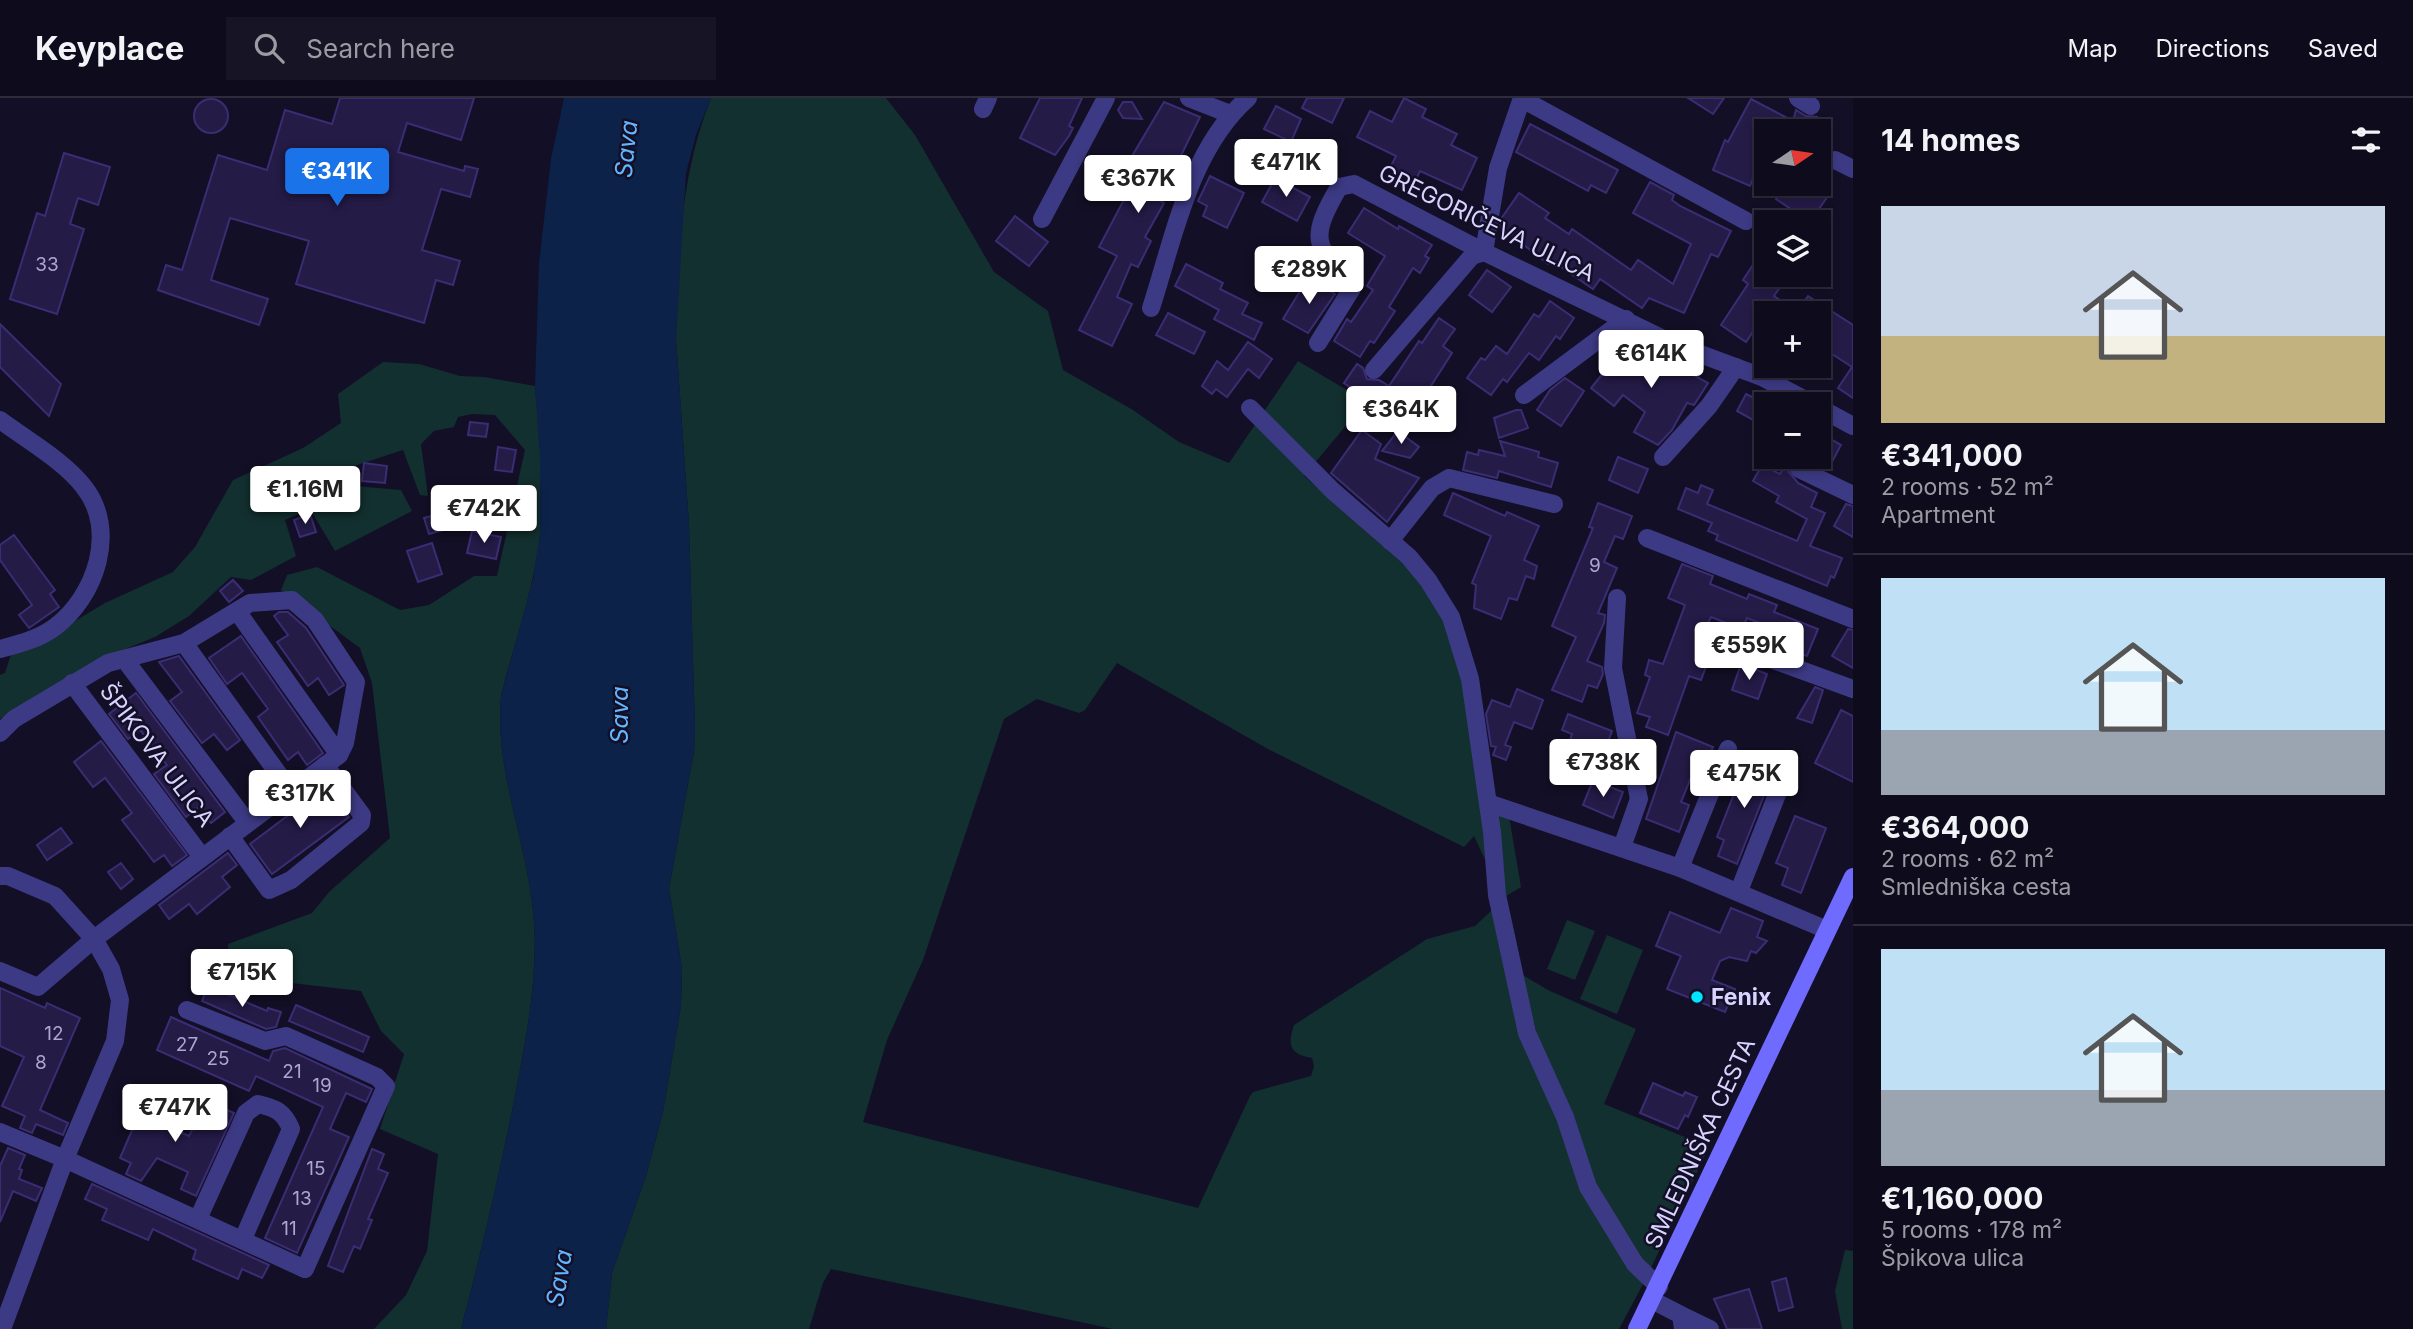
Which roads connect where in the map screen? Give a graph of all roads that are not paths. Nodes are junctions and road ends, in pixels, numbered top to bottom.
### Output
1 (1106, 98) edge
2 (1189, 98) edge
3 (1248, 98) edge
4 (1522, 98) edge
5 (1230, 114) junction
6 (1836, 160) dead end
7 (1853, 169) edge
8 (1042, 219) dead end
9 (1746, 221) dead end
10 (1484, 252) junction
11 (1152, 308) dead end
12 (1626, 320) junction
13 (1318, 343) dead end
14 (1736, 367) junction
15 (1374, 370) dead end
16 (1790, 392) edge
17 (1524, 396) dead end
18 (1250, 408) dead end
19 (1831, 414) edge
20 (0, 420) edge
21 (1853, 426) edge
22 (1663, 457) dead end
23 (1799, 469) dead end
24 (1853, 495) edge
25 (1554, 504) dead end
26 (1647, 538) dead end
27 (1391, 541) junction
28 (1617, 598) dead end
29 (237, 611) junction
30 (1853, 619) edge
31 (1713, 638) dead end
32 (184, 643) junction
33 (0, 649) edge
34 (125, 660) junction
35 (72, 683) junction
36 (1853, 689) edge
37 (0, 733) edge
38 (1728, 749) dead end
39 (332, 760) junction
40 (290, 790) junction
41 (1778, 792) dead end
42 (1488, 803) junction
43 (247, 822) junction
44 (230, 836) junction
45 (1622, 848) junction
46 (202, 857) junction
47 (1680, 868) junction
48 (0, 876) edge
49 (1853, 877) edge
50 (1739, 891) junction
51 (1827, 930) junction
52 (94, 939) junction
53 (0, 971) edge
54 (187, 1010) dead end
55 (0, 1132) edge
56 (65, 1158) junction
57 (198, 1219) junction
58 (243, 1239) junction
59 (1655, 1293) junction
60 (1682, 1322) edge
61 (2, 1329) edge
62 (1637, 1329) edge
63 (1710, 1329) edge

1 - 8 street
2 - 5 street
3 - 5 street
4 - 9 street
4 - 10 street
5 - 11 street
6 - 7 street
10 - 12 street, GREGORIČEVA ULICA
10 - 13 street, GREGORIČEVA ULICA
10 - 15 street
12 - 14 street, GREGORIČEVA ULICA
12 - 17 street
14 - 16 street, GREGORIČEVA ULICA
14 - 22 street
18 - 27 street
19 - 21 street
20 - 33 street
23 - 24 street
25 - 27 street
26 - 30 street
27 - 42 street
28 - 45 street
29 - 32 street, ŠPIKOVA ULICA
29 - 39 street, ŠPIKOVA ULICA
29 - 39 street, ŠPIKOVA ULICA
31 - 36 street
32 - 34 street, ŠPIKOVA ULICA
32 - 40 street
34 - 35 street, ŠPIKOVA ULICA
34 - 43 street, ŠPIKOVA ULICA
35 - 37 street, ŠPIKOVA ULICA
35 - 46 street, ŠPIKOVA ULICA
38 - 47 street
39 - 40 street, ŠPIKOVA ULICA
39 - 44 street, ŠPIKOVA ULICA
40 - 43 street, ŠPIKOVA ULICA
41 - 50 street
42 - 45 street
42 - 59 street
43 - 44 street, ŠPIKOVA ULICA
44 - 46 street, ŠPIKOVA ULICA
45 - 47 street
46 - 52 street, ŠPIKOVA ULICA
47 - 50 street
48 - 52 street
49 - 51 street, SMLEDNIŠKA CESTA
50 - 51 street
51 - 59 street, SMLEDNIŠKA CESTA
52 - 53 street, ŠPIKOVA ULICA
52 - 56 street
54 - 58 street
55 - 56 street
56 - 57 street
56 - 61 street
57 - 58 street
57 - 58 street
59 - 60 street
59 - 62 street, SMLEDNIŠKA CESTA
60 - 63 street

